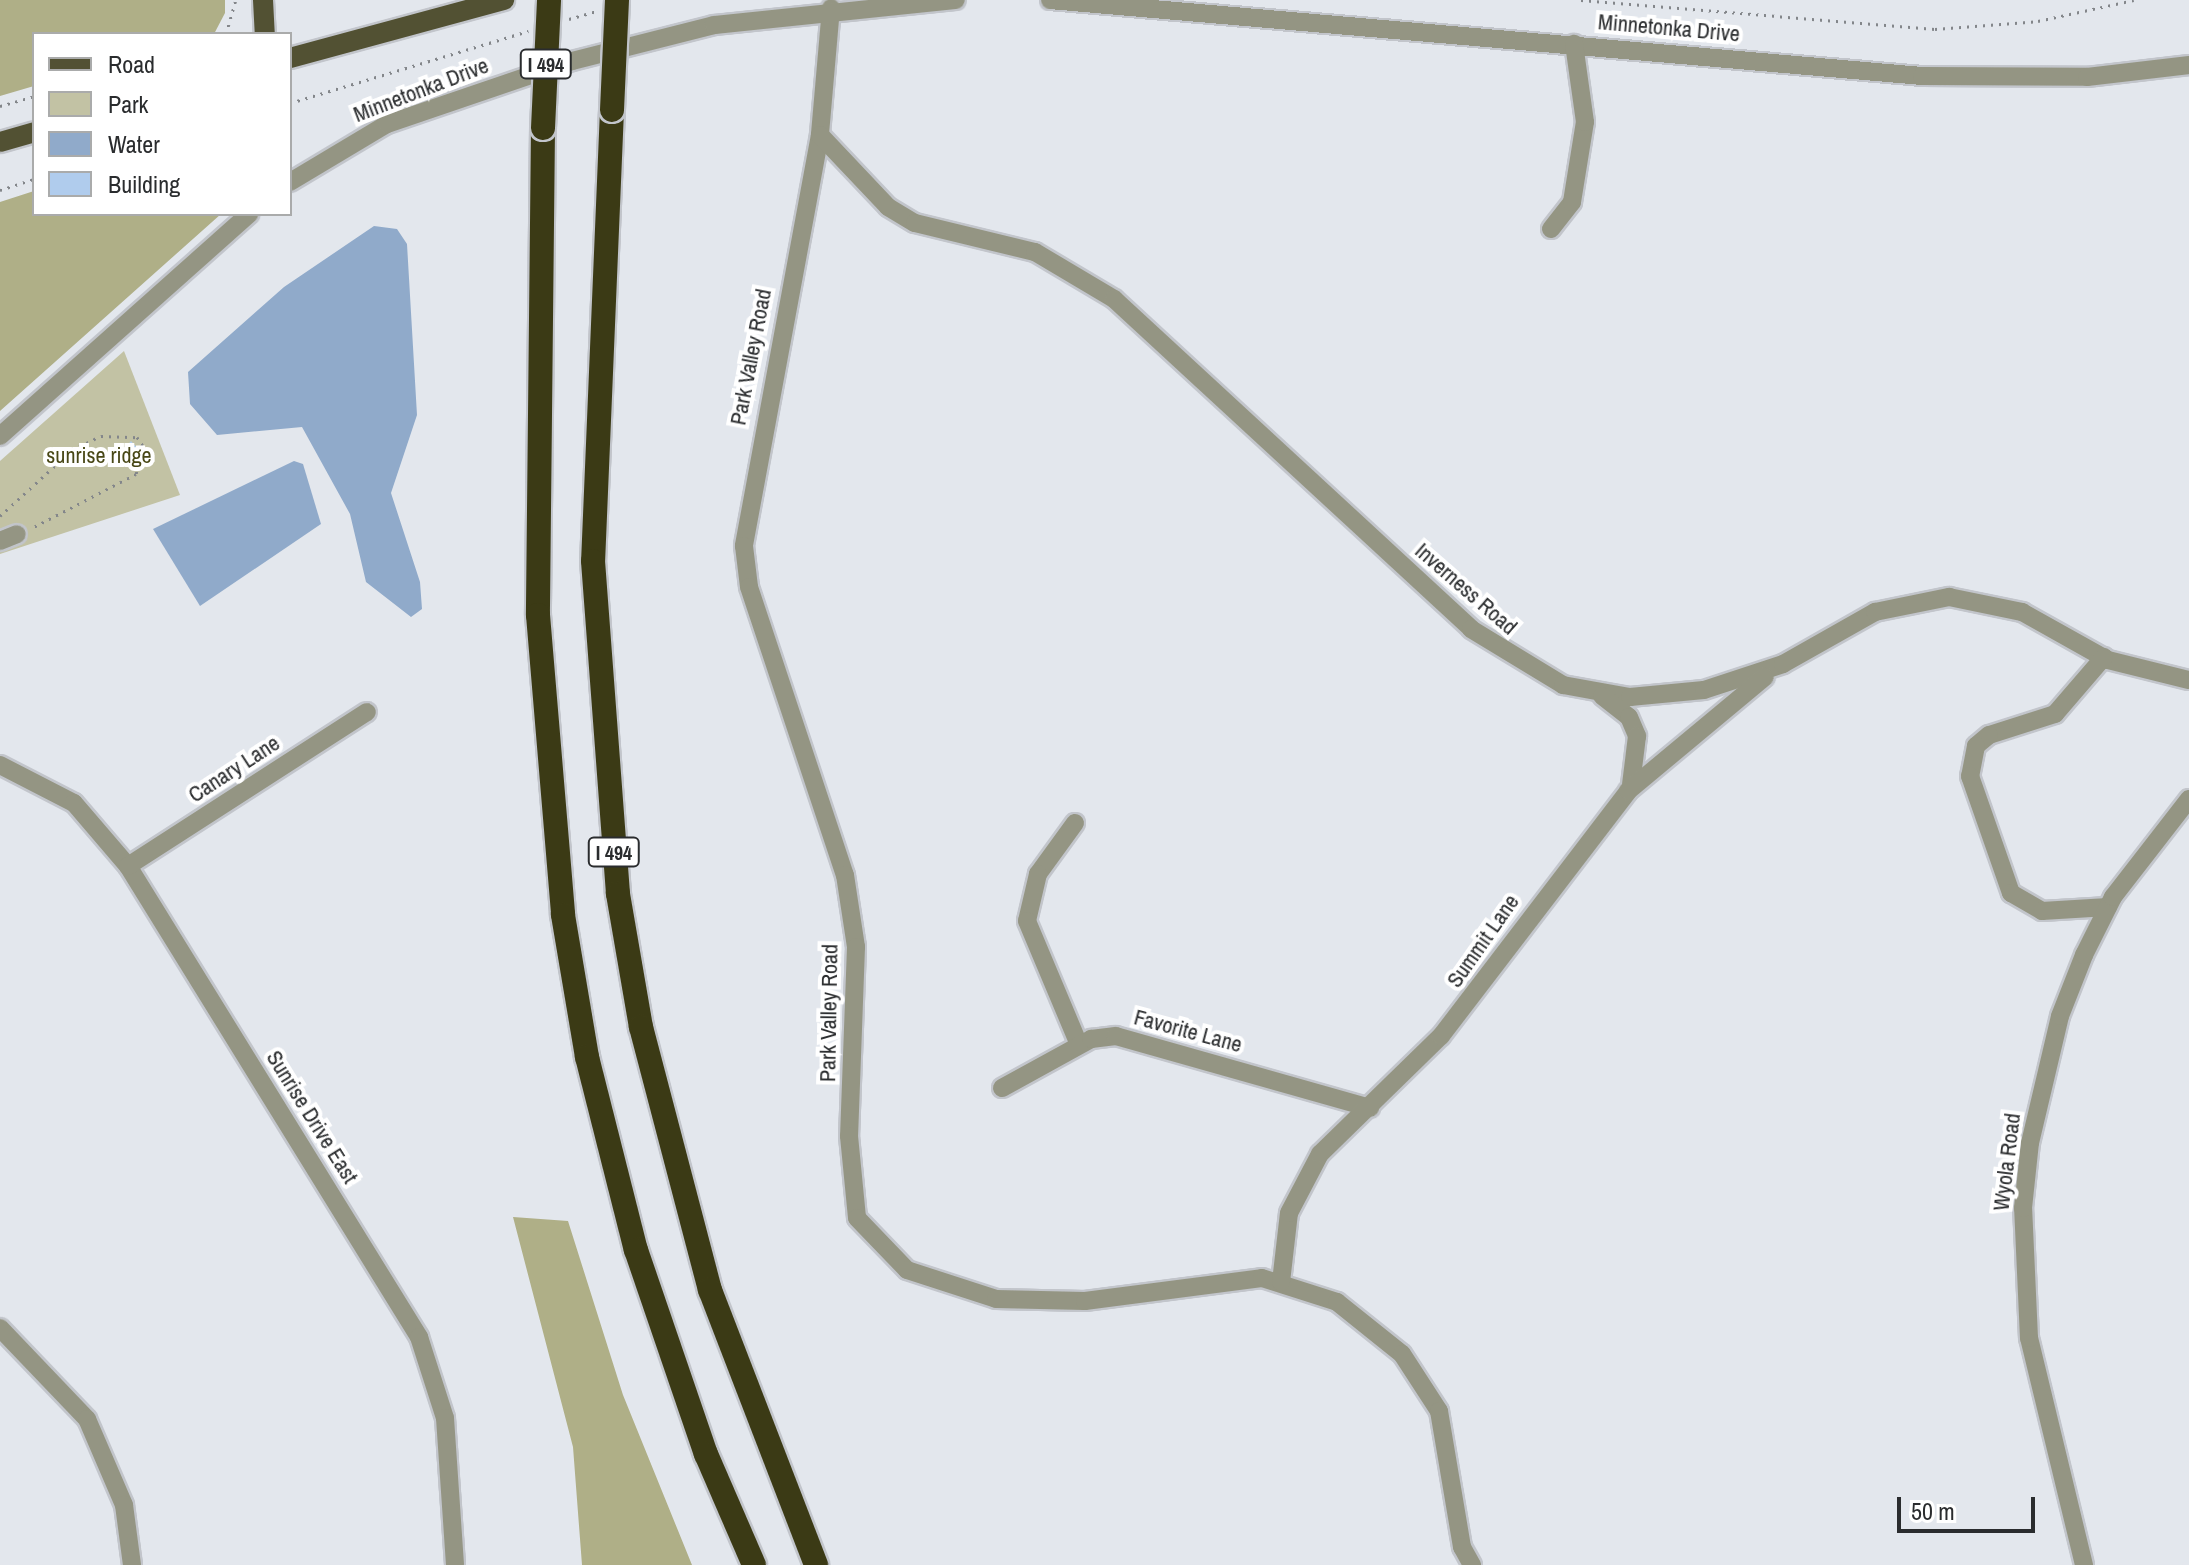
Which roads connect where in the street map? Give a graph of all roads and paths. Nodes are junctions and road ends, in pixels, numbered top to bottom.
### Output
1 (236, 0) edge
2 (263, 0) edge
3 (504, 0) edge
4 (549, 0) edge
5 (956, 0) edge
6 (1050, 0) edge
7 (1581, 0) edge
8 (2134, 0) edge
9 (612, 4) edge
10 (831, 8) junction
11 (566, 20) dead end
12 (537, 29) dead end
13 (230, 32) edge
14 (265, 32) edge
15 (1574, 44) junction
16 (292, 57) edge
17 (2189, 65) edge
18 (32, 97) edge
19 (292, 102) edge
20 (0, 106) edge
21 (32, 133) edge
22 (820, 135) junction
23 (0, 142) edge
24 (32, 180) edge
25 (292, 181) edge
26 (0, 190) edge
27 (247, 216) edge
28 (1551, 229) dead end
29 (0, 436) edge
30 (0, 516) edge
31 (9, 537) edge
32 (2104, 657) junction
33 (1783, 664) junction
34 (2189, 680) edge
35 (1598, 694) junction
36 (367, 712) dead end
37 (0, 765) edge
38 (1628, 791) junction
39 (2189, 799) edge
40 (1075, 823) dead end
41 (128, 866) junction
42 (2108, 907) junction
43 (1079, 1045) junction
44 (1002, 1088) dead end
45 (1370, 1108) junction
46 (1281, 1282) junction
47 (0, 1328) edge
48 (132, 1565) edge
49 (455, 1565) edge
50 (754, 1565) edge
51 (816, 1565) edge
52 (1472, 1565) edge
53 (2084, 1565) edge

1 - 13 path
2 - 14 main road
3 - 16 main road
4 - 50 highway, I 494, bridge
5 - 10 street, Minnetonka Drive
6 - 15 street, Minnetonka Drive
7 - 8 path
9 - 11 path
9 - 51 highway, I 494, bridge
10 - 22 street, Park Valley Road
10 - 25 street, Minnetonka Drive
12 - 19 path
15 - 17 street, Minnetonka Drive
15 - 28 street
18 - 20 path
21 - 23 main road
22 - 35 street, Inverness Road
22 - 46 street, Park Valley Road
24 - 26 path
27 - 29 street
30 - 31 path
32 - 33 street, Inverness Road
32 - 34 street, Inverness Road
32 - 42 street
33 - 35 street, Inverness Road
33 - 38 street, Summit Lane
35 - 38 street
36 - 41 street, Canary Lane
37 - 41 street, Sunrise Drive East
38 - 45 street, Summit Lane
39 - 42 street, Wyola Road
40 - 43 street
41 - 49 street, Sunrise Drive East
42 - 53 street, Wyola Road
43 - 44 street, Favorite Lane
43 - 45 street, Favorite Lane
45 - 46 street, Summit Lane
46 - 52 street, Park Valley Road
47 - 48 street

